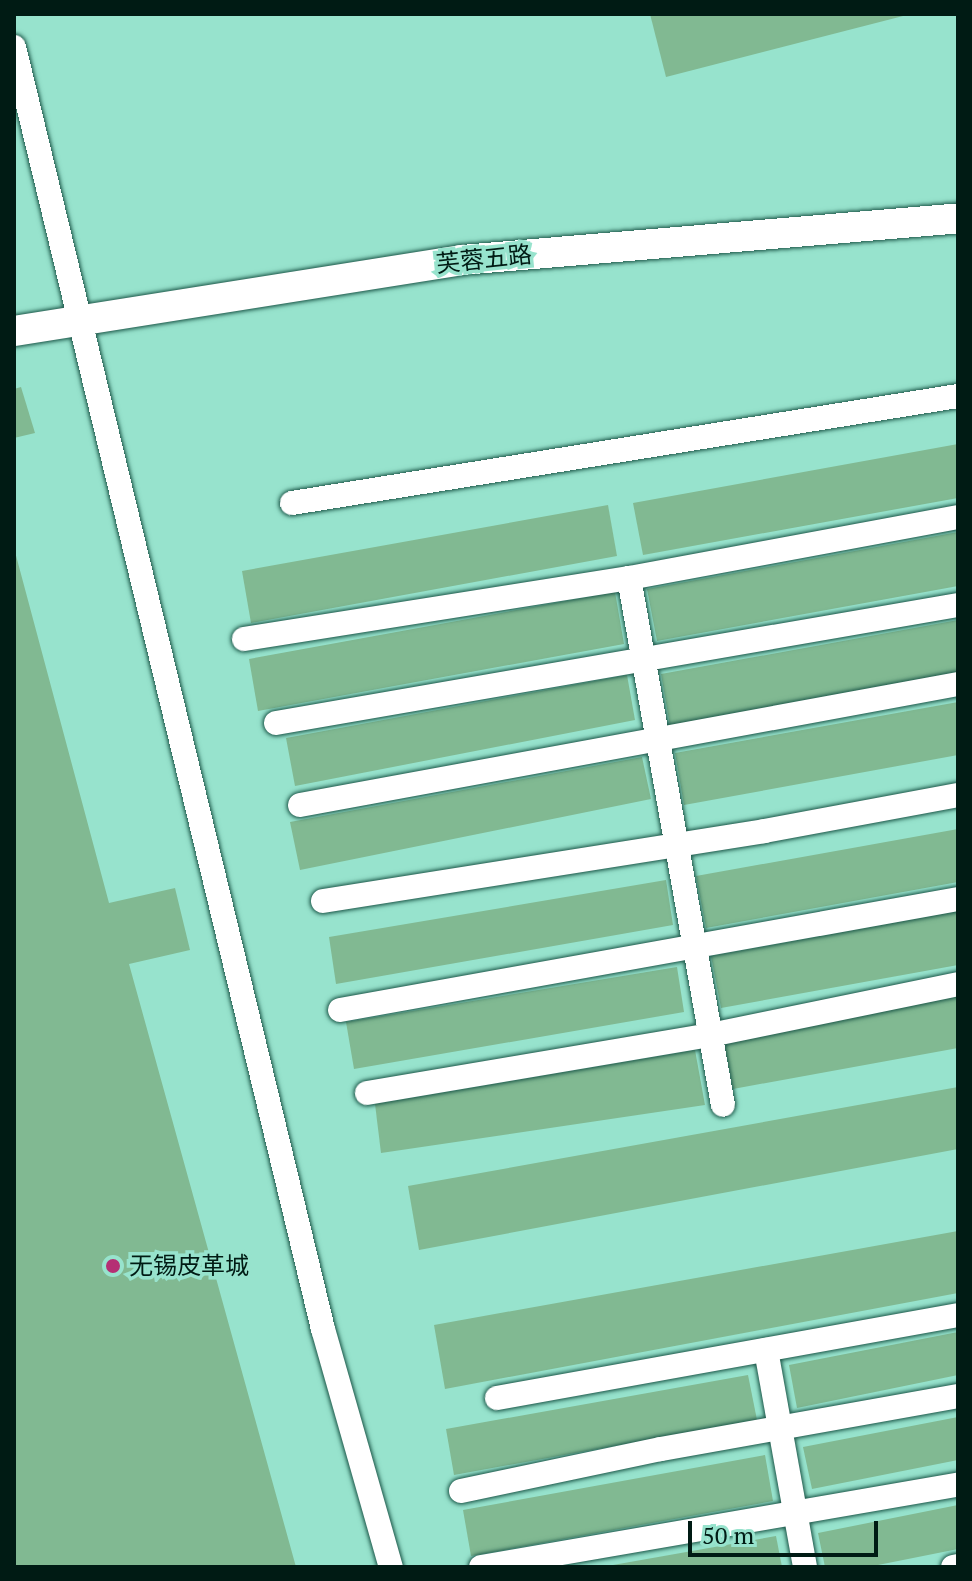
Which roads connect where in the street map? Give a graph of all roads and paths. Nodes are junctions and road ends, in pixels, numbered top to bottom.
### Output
1 (14, 47) edge
2 (958, 218) edge
3 (81, 319) junction
4 (14, 331) edge
5 (958, 396) edge
6 (292, 503) dead end
7 (958, 517) edge
8 (629, 578) junction
9 (958, 605) edge
10 (244, 639) dead end
11 (644, 660) junction
12 (958, 684) edge
13 (276, 723) dead end
14 (658, 740) junction
15 (958, 795) edge
16 (300, 805) dead end
17 (676, 845) junction
18 (958, 899) edge
19 (323, 901) dead end
20 (694, 946) junction
21 (958, 984) edge
22 (340, 1010) dead end
23 (710, 1035) junction
24 (367, 1093) dead end
25 (723, 1105) dead end
26 (958, 1315) edge
27 (766, 1350) junction
28 (958, 1396) edge
29 (497, 1398) dead end
30 (780, 1428) junction
31 (958, 1485) edge
32 (461, 1491) dead end
33 (796, 1515) junction
34 (391, 1567) edge
35 (481, 1567) edge
36 (805, 1567) edge

1 - 3 street
2 - 3 street, 芙蓉五路
3 - 4 street, 芙蓉五路
3 - 34 street
5 - 6 street
7 - 8 street
8 - 10 street
8 - 11 street
9 - 11 street
11 - 13 street
11 - 14 street
12 - 14 street
14 - 16 street
14 - 17 street
15 - 17 street
17 - 19 street
17 - 20 street
18 - 20 street
20 - 22 street
20 - 23 street
21 - 23 street
23 - 24 street
23 - 25 street
26 - 27 street
27 - 29 street
27 - 30 street
28 - 30 street
30 - 32 street
30 - 33 street
31 - 33 street
33 - 35 street
33 - 36 street

